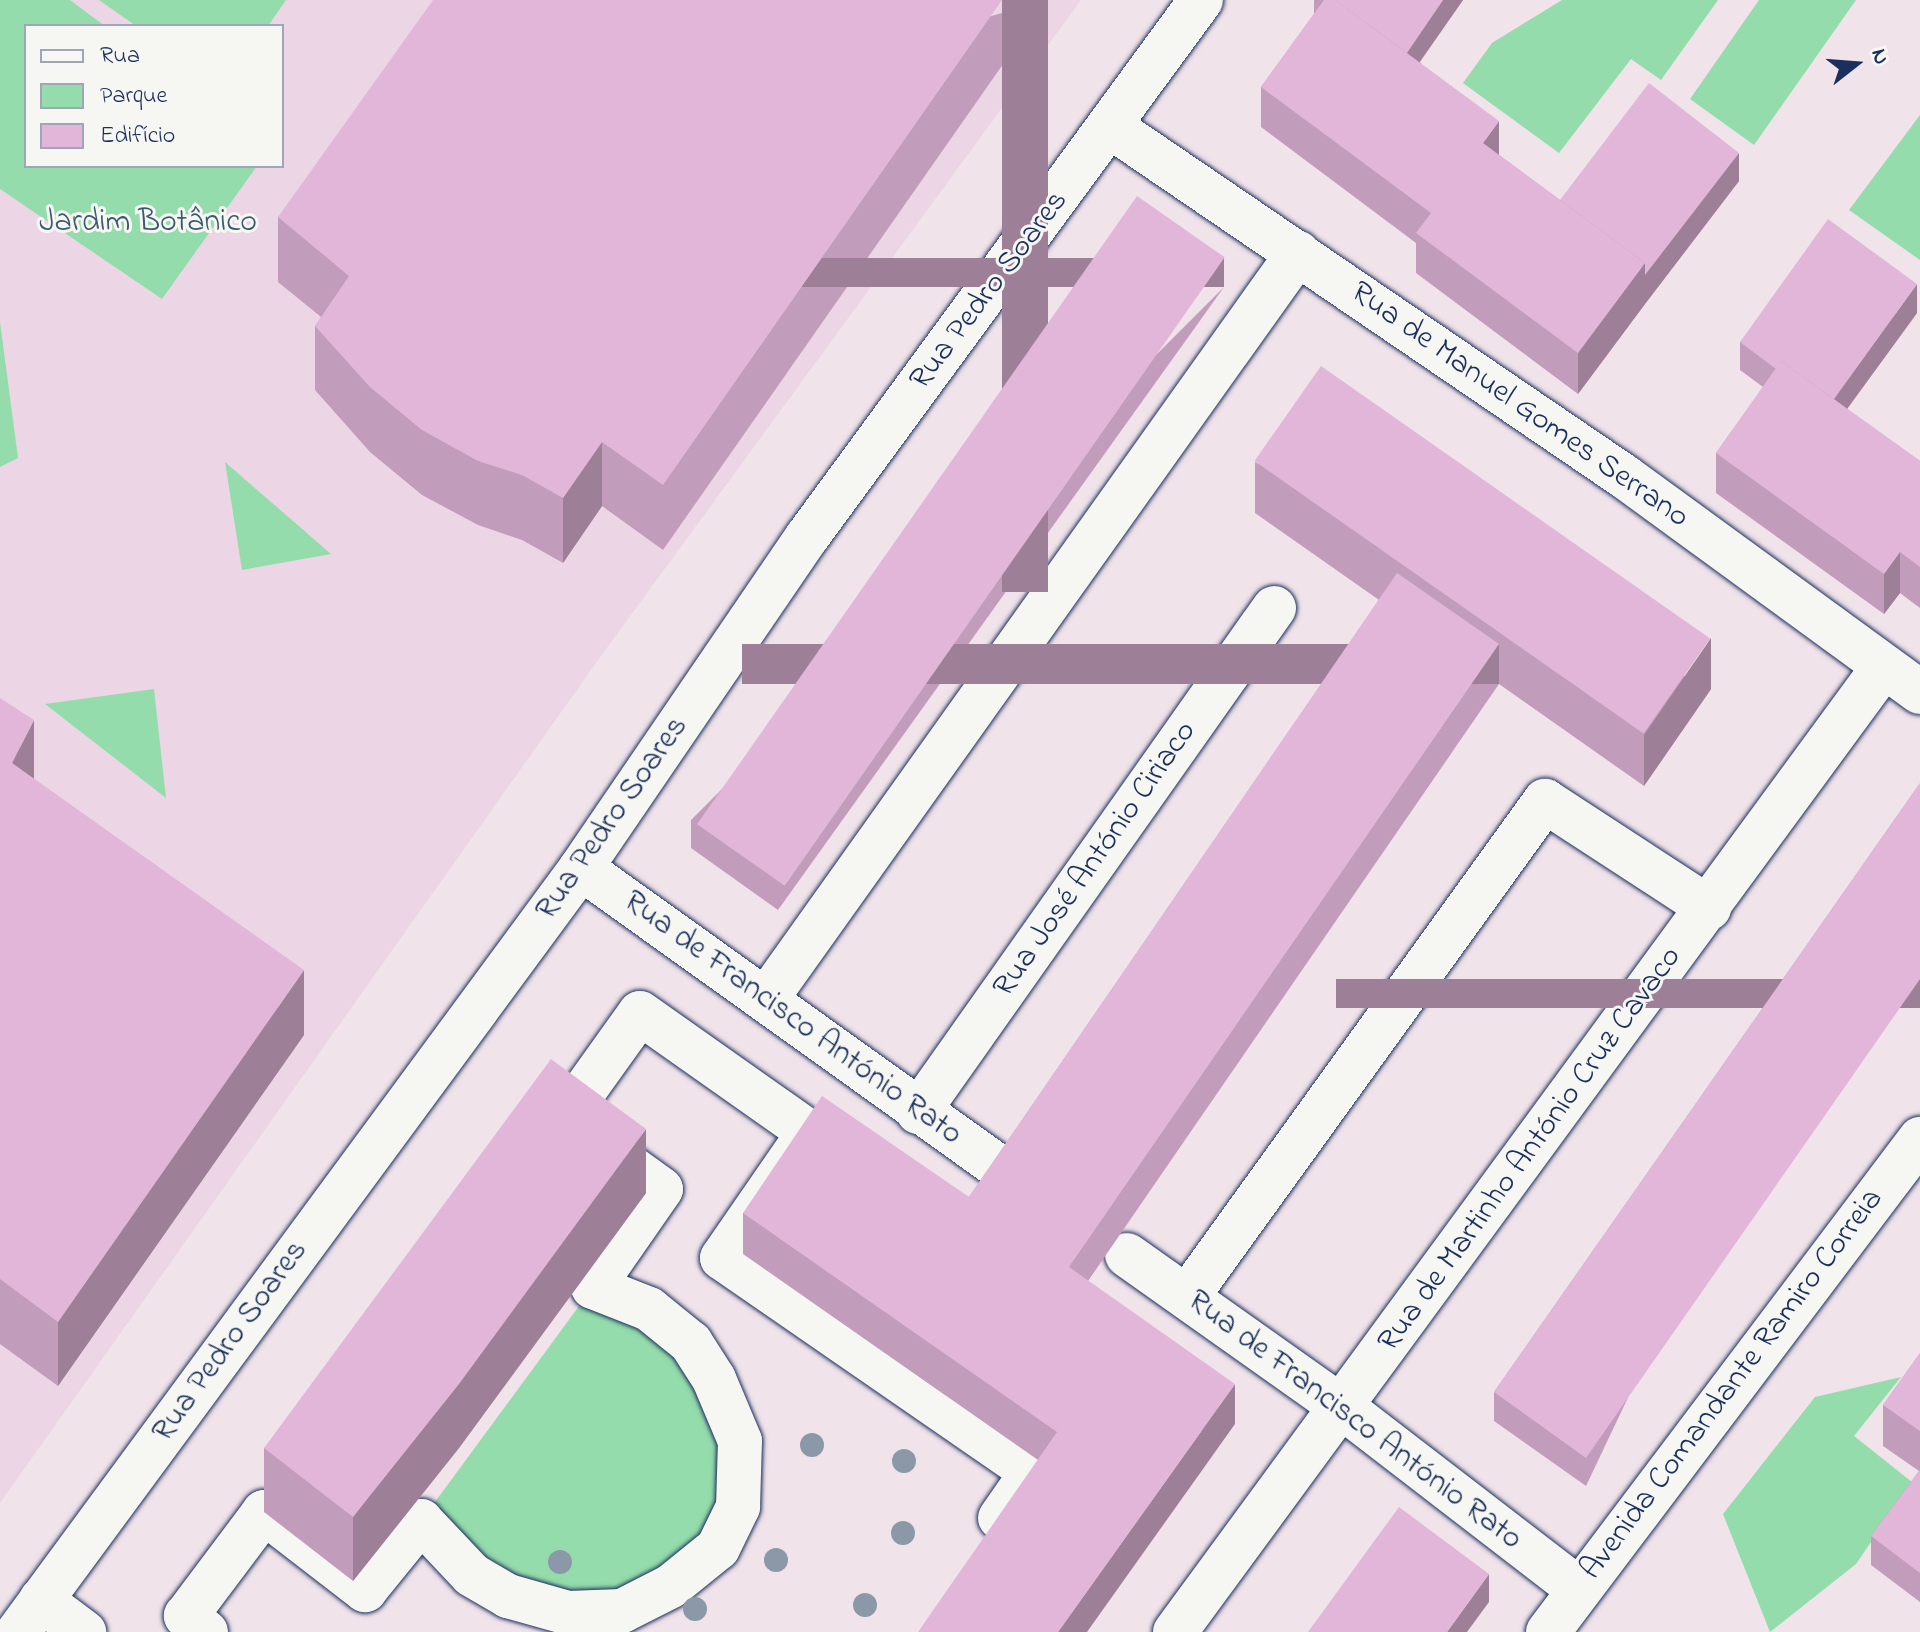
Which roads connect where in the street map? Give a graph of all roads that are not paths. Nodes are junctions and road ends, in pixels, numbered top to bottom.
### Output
1 (1201, 0) edge
2 (1111, 127) junction
3 (1298, 253) junction
4 (1274, 608) dead end
5 (1884, 666) junction
6 (1920, 692) edge
7 (581, 868) junction
8 (1709, 908) junction
9 (767, 998) junction
10 (918, 1112) junction
11 (1920, 1139) edge
12 (1003, 1170) edge
13 (1127, 1255) dead end
14 (1187, 1297) junction
15 (1342, 1407) junction
16 (979, 1548) edge
17 (1578, 1589) junction
18 (29, 1616) edge
19 (84, 1632) edge
20 (206, 1632) edge
21 (1175, 1632) edge
22 (1548, 1632) edge

1 - 2 street, Rua Pedro Soares
2 - 3 street, Rua de Manuel Gomes Serrano
2 - 7 street, Rua Pedro Soares
3 - 5 street, Rua de Manuel Gomes Serrano
3 - 9 street
4 - 10 street, Rua José António Ciriaco
5 - 6 street, Rua de Manuel Gomes Serrano
5 - 8 street, Rua de Martinho António Cruz Cavaco
7 - 9 street, Rua de Francisco António Rato
7 - 18 street, Rua Pedro Soares
8 - 14 street
8 - 15 street, Rua de Martinho António Cruz Cavaco
9 - 10 street, Rua de Francisco António Rato
10 - 12 street, Rua de Francisco António Rato
11 - 17 street, Avenida Comandante Ramiro Correia
13 - 14 street, Rua de Francisco António Rato
14 - 15 street, Rua de Francisco António Rato
15 - 17 street, Rua de Francisco António Rato
15 - 21 street, Rua de Martinho António Cruz Cavaco
16 - 20 street
17 - 22 street, Avenida Comandante Ramiro Correia
18 - 19 street

